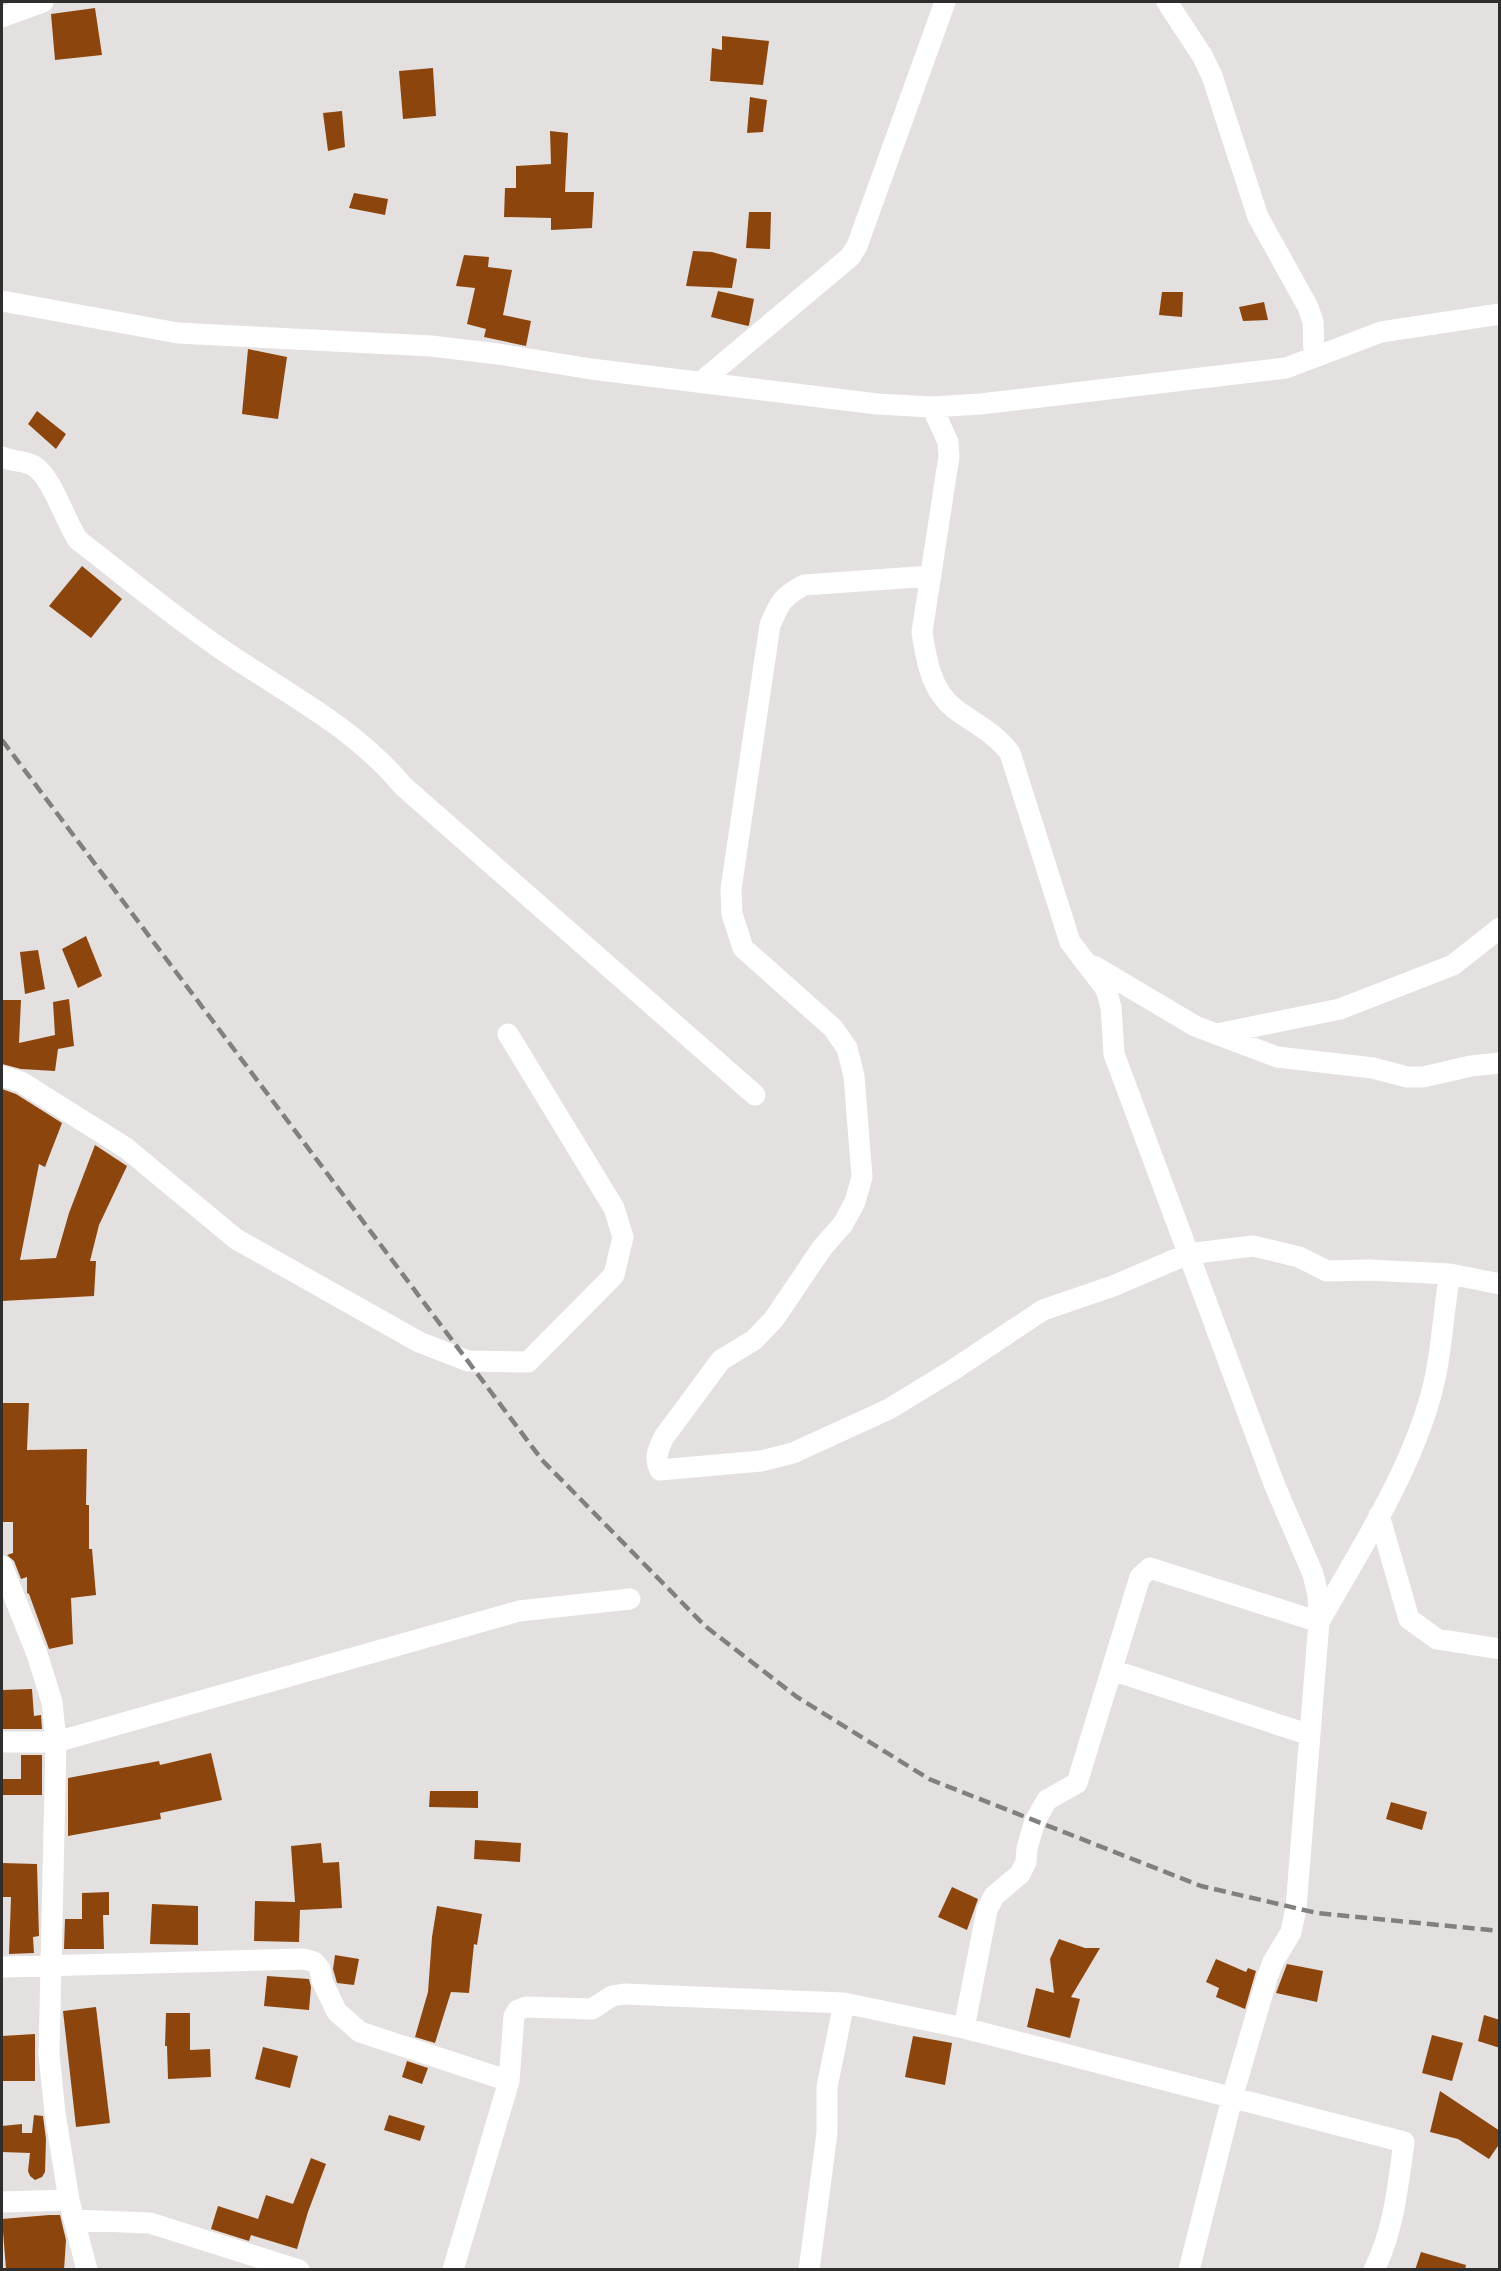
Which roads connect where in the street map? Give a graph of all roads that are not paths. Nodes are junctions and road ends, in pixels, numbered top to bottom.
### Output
1 (43, 2) edge
2 (945, 2) edge
3 (1167, 2) edge
4 (2, 17) edge
5 (2, 301) edge
6 (1500, 314) edge
7 (1314, 357) junction
8 (701, 382) junction
9 (932, 407) junction
10 (2, 457) edge
11 (931, 576) junction
12 (1500, 928) edge
13 (1083, 960) junction
14 (508, 1034) dead end
15 (1216, 1034) junction
16 (1500, 1064) edge
17 (2, 1076) edge
18 (755, 1095) dead end
19 (1188, 1254) junction
20 (1450, 1274) junction
21 (1500, 1284) edge
22 (1379, 1515) junction
23 (2, 1566) edge
24 (630, 1599) dead end
25 (1319, 1622) junction
26 (1500, 1649) edge
27 (1112, 1670) junction
28 (1310, 1735) junction
29 (2, 1742) edge
30 (56, 1742) junction
31 (50, 1966) junction
32 (2, 1967) edge
33 (844, 2003) junction
34 (964, 2028) junction
35 (508, 2081) junction
36 (1232, 2097) junction
37 (2, 2202) edge
38 (71, 2210) junction
39 (87, 2270) edge
40 (299, 2270) edge
41 (453, 2270) edge
42 (809, 2270) edge
43 (1189, 2270) edge
44 (1374, 2270) edge

1 - 4 street
2 - 8 street
3 - 7 street
5 - 8 street
6 - 7 street
7 - 9 street
8 - 9 street
9 - 11 street
10 - 18 street
11 - 13 street
11 - 19 street
12 - 15 street
13 - 15 street
13 - 19 street
14 - 17 street
15 - 16 street
19 - 20 street
19 - 25 street
20 - 21 street
20 - 22 street
22 - 25 street
22 - 26 street
23 - 30 street
24 - 30 street
25 - 27 street
25 - 28 street
27 - 28 street
27 - 34 street
28 - 36 street
29 - 30 street
30 - 31 street
31 - 32 street
31 - 35 street
31 - 38 street
33 - 34 street
33 - 35 street
33 - 42 street
34 - 36 street
35 - 41 street
36 - 43 street
36 - 44 street
37 - 38 street
38 - 39 street
38 - 40 street

